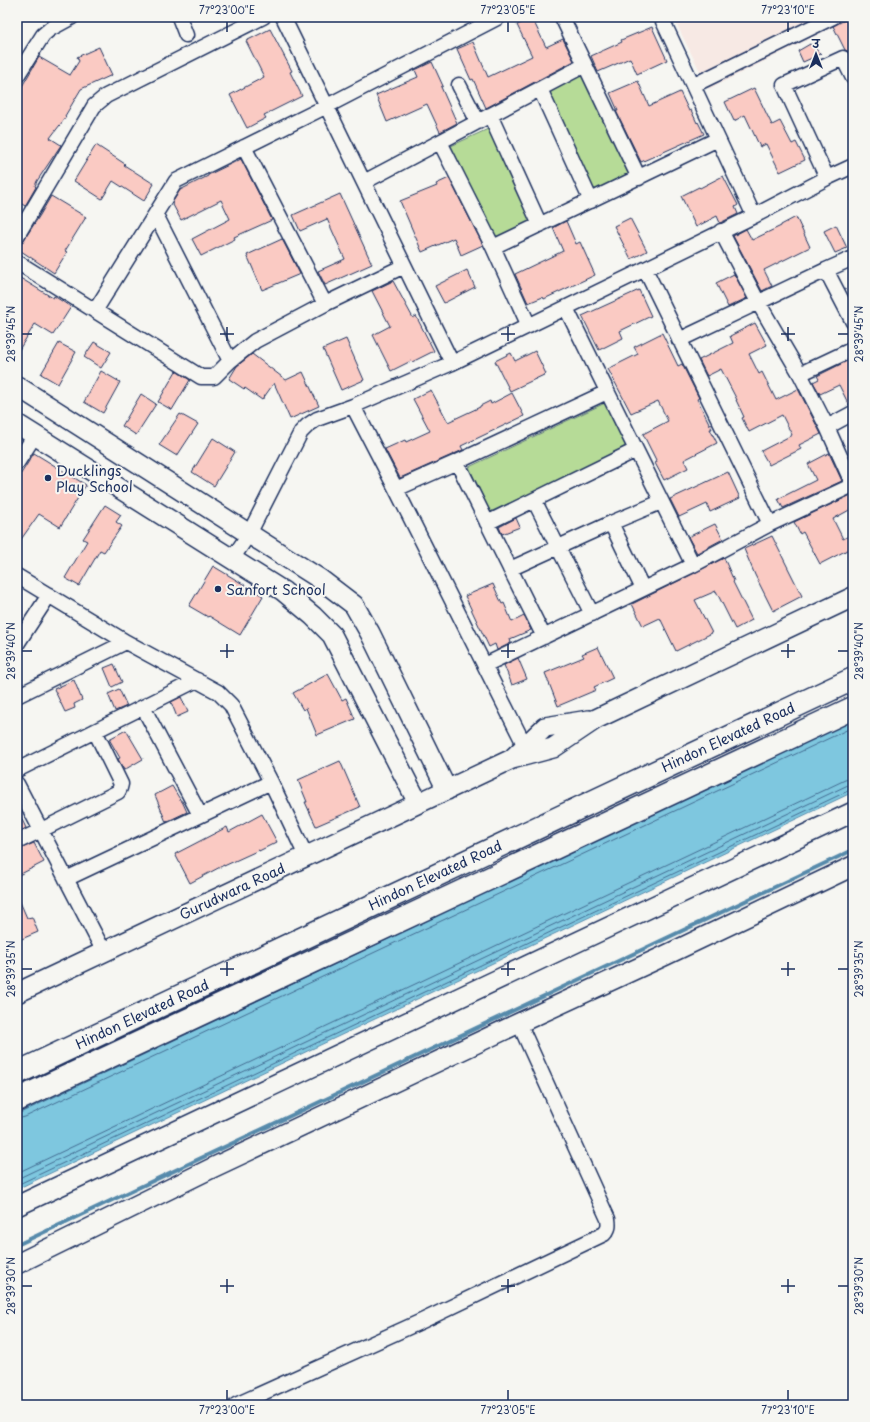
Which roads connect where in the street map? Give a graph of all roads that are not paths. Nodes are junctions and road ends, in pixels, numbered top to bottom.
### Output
1 (72, 17) edge
2 (179, 17) edge
3 (262, 17) edge
4 (284, 17) edge
5 (500, 17) edge
6 (562, 17) edge
7 (661, 17) edge
8 (833, 17) edge
9 (186, 35) dead end
10 (585, 65) junction
11 (18, 73) edge
12 (853, 78) edge
13 (459, 85) dead end
14 (694, 85) junction
15 (540, 89) junction
16 (327, 106) junction
17 (490, 115) junction
18 (478, 122) junction
19 (718, 139) junction
20 (440, 142) junction
21 (244, 147) junction
22 (853, 166) edge
23 (639, 178) junction
24 (827, 178) junction
25 (364, 182) junction
26 (591, 201) junction
27 (156, 214) junction
28 (754, 216) junction
29 (540, 225) junction
30 (721, 231) junction
31 (17, 236) edge
32 (493, 247) junction
33 (853, 258) edge
34 (17, 262) edge
35 (404, 266) junction
36 (645, 269) junction
37 (826, 270) junction
38 (758, 302) junction
39 (325, 304) junction
40 (566, 308) junction
41 (95, 312) junction
42 (853, 322) edge
43 (530, 326) junction
44 (679, 340) junction
45 (853, 349) edge
46 (230, 361) junction
47 (452, 363) junction
48 (800, 374) junction
49 (17, 386) edge
50 (607, 392) junction
51 (353, 406) junction
52 (853, 413) edge
53 (17, 424) edge
54 (827, 427) junction
55 (35, 435) junction
56 (636, 450) junction
57 (457, 462) junction
58 (17, 463) edge
59 (396, 489) junction
60 (534, 500) junction
61 (661, 502) junction
62 (487, 522) junction
63 (611, 523) junction
64 (770, 524) junction
65 (249, 534) junction
66 (557, 548) junction
67 (232, 559) junction
68 (693, 565) junction
69 (510, 569) junction
70 (17, 576) edge
71 (643, 589) junction
72 (49, 596) junction
73 (853, 597) edge
74 (592, 614) junction
75 (544, 637) junction
76 (126, 642) junction
77 (17, 644) edge
78 (485, 666) junction
79 (853, 678) edge
80 (197, 680) junction
81 (17, 696) edge
82 (143, 707) junction
83 (853, 708) edge
84 (95, 731) junction
85 (518, 753) junction
86 (17, 770) edge
87 (271, 782) junction
88 (17, 784) edge
89 (447, 790) junction
90 (418, 803) junction
91 (853, 812) edge
92 (200, 815) junction
93 (40, 829) junction
94 (17, 842) edge
95 (306, 856) junction
96 (853, 866) edge
97 (66, 879) junction
98 (104, 952) junction
99 (17, 993) edge
100 (519, 1023) junction
101 (17, 1073) edge
102 (17, 1100) edge
103 (17, 1206) edge
104 (17, 1264) edge
105 (236, 1405) edge

1 - 11 street
2 - 9 street
3 - 31 street
4 - 16 street
5 - 16 street
6 - 10 street
7 - 14 street
8 - 14 street
10 - 15 street
10 - 23 street
12 - 24 street
13 - 18 street
14 - 19 street
15 - 17 street
15 - 26 street
16 - 21 street
16 - 25 street
17 - 18 street
17 - 29 street
18 - 20 street
19 - 23 street
19 - 28 street
20 - 25 street
20 - 32 street
21 - 27 street
21 - 39 street
22 - 24 street
23 - 26 street
24 - 28 street
25 - 35 street
26 - 29 street
27 - 41 street
27 - 46 street
28 - 30 street
29 - 32 street
30 - 36 street
30 - 38 street
32 - 43 street
33 - 37 street
34 - 41 street
35 - 39 street
35 - 47 street
36 - 40 street
36 - 44 street
37 - 38 street
37 - 42 street
38 - 44 street
38 - 48 street
39 - 46 street
40 - 43 street
40 - 50 street
41 - 46 street
43 - 47 street
44 - 64 street
45 - 48 street
47 - 51 street
48 - 54 street
49 - 65 street
50 - 56 street
50 - 57 street
51 - 59 street
51 - 65 street
52 - 54 street
53 - 55 street
54 - 64 street
55 - 58 street
55 - 67 street
56 - 60 street
56 - 61 street
57 - 59 street
57 - 62 street
59 - 78 street
60 - 62 street
60 - 66 street
61 - 63 street
61 - 68 street
62 - 69 street
63 - 66 street
63 - 71 street
64 - 68 street
65 - 67 street
65 - 89 street
66 - 69 street
66 - 74 street
67 - 90 street
68 - 71 street
69 - 75 street
70 - 72 street
71 - 74 street
72 - 76 street
72 - 77 street
73 - 85 street, Gurudwara Road
74 - 75 street
75 - 78 street
76 - 80 street
76 - 81 street
78 - 85 street
79 - 101 highway, Hindon Elevated Road
80 - 82 street
80 - 87 street
82 - 84 street
82 - 92 street
83 - 102 highway, Hindon Elevated Road
84 - 86 street
84 - 93 street
85 - 89 street, Gurudwara Road
87 - 92 street
87 - 95 street
88 - 93 street
89 - 90 street, Gurudwara Road
90 - 95 street, Gurudwara Road
91 - 103 street
92 - 97 street
93 - 94 street
93 - 97 street
95 - 98 street, Gurudwara Road
96 - 100 street
97 - 98 street
98 - 99 street, Gurudwara Road
100 - 104 street
100 - 105 street

